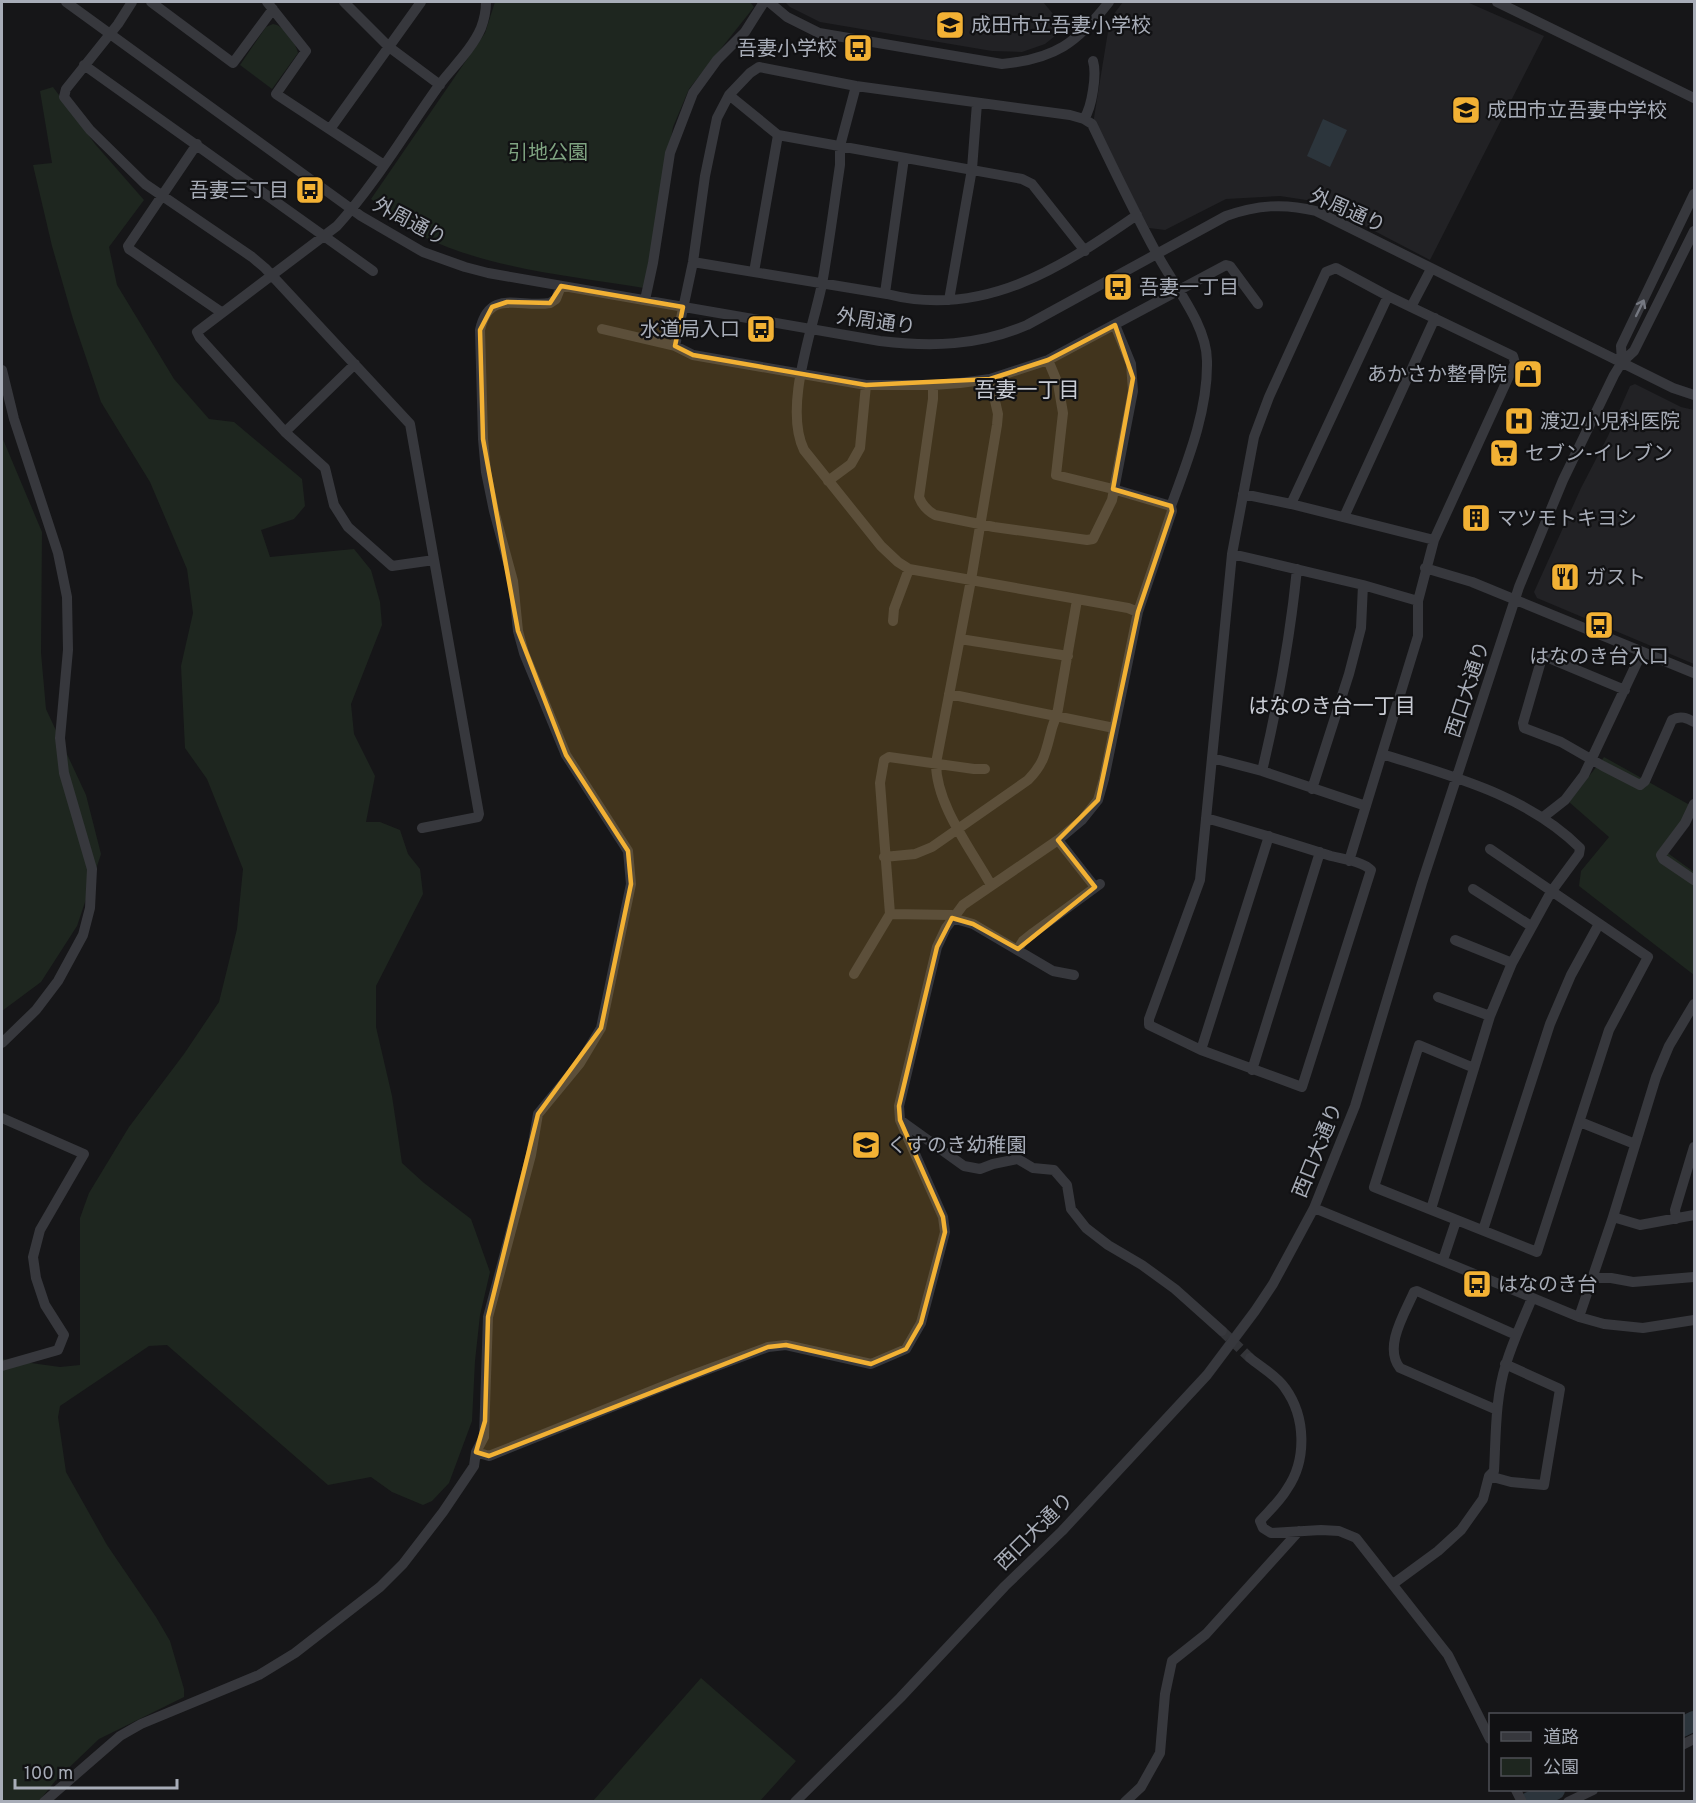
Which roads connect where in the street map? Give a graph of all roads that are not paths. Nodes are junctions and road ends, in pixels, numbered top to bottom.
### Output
1 (66, 2) edge
2 (132, 2) edge
3 (151, 2) edge
4 (344, 2) edge
5 (421, 2) edge
6 (486, 2) edge
7 (764, 2) edge
8 (769, 2) edge
9 (1109, 2) edge
10 (1497, 2) edge
11 (270, 5) edge
12 (110, 34) junction
13 (389, 47) junction
14 (1094, 61) dead end
15 (84, 65) junction
16 (440, 85) junction
17 (856, 86) junction
18 (729, 95) junction
19 (1695, 98) edge
20 (977, 103) junction
21 (1084, 119) junction
22 (330, 129) junction
23 (778, 135) junction
24 (197, 144) junction
25 (840, 146) junction
26 (904, 158) junction
27 (384, 165) junction
28 (972, 169) junction
29 (1695, 194) edge
30 (161, 195) junction
31 (351, 208) junction
32 (1137, 215) junction
33 (1695, 231) edge
34 (325, 235) junction
35 (1084, 251) junction
36 (1157, 253) junction
37 (693, 262) junction
38 (1431, 269) junction
39 (373, 271) dead end
40 (754, 272) junction
41 (272, 276) junction
42 (822, 283) junction
43 (561, 286) junction
44 (1178, 292) junction
45 (885, 293) junction
46 (1388, 296) junction
47 (645, 300) junction
48 (949, 300) junction
49 (1258, 304) dead end
50 (683, 307) junction
51 (1411, 307) junction
52 (221, 312) junction
53 (1435, 318) junction
54 (1115, 326) junction
55 (602, 329) dead end
56 (812, 330) junction
57 (675, 346) junction
58 (1048, 360) junction
59 (1622, 362) junction
60 (355, 364) junction
61 (2, 370) edge
62 (801, 374) junction
63 (990, 379) junction
64 (866, 385) junction
65 (933, 386) junction
66 (1695, 395) edge
67 (285, 432) junction
68 (828, 481) junction
69 (1113, 489) junction
70 (1243, 494) junction
71 (1291, 504) junction
72 (1171, 506) junction
73 (1344, 517) junction
74 (980, 523) junction
75 (1434, 540) junction
76 (1232, 554) junction
77 (434, 560) junction
78 (1425, 568) junction
79 (909, 569) junction
80 (1297, 569) junction
81 (971, 580) junction
82 (1363, 585) junction
83 (1515, 599) junction
84 (1077, 600) junction
85 (1418, 601) junction
86 (1138, 612) junction
87 (893, 621) dead end
88 (960, 639) junction
89 (1642, 652) junction
90 (1068, 656) junction
91 (1695, 673) edge
92 (1625, 690) junction
93 (949, 694) junction
94 (1057, 715) junction
95 (1695, 722) edge
96 (1114, 728) junction
97 (1382, 754) junction
98 (1212, 758) junction
99 (1590, 759) junction
100 (936, 763) junction
101 (985, 769) dead end
102 (1262, 771) junction
103 (1457, 778) junction
104 (1312, 789) junction
105 (1695, 804) edge
106 (1366, 806) junction
107 (1206, 818) junction
108 (1542, 818) junction
109 (423, 828) dead end
110 (959, 828) junction
111 (1269, 836) junction
112 (1058, 840) junction
113 (1490, 849) dead end
114 (1320, 852) junction
115 (884, 857) junction
116 (1349, 861) junction
117 (1695, 880) edge
118 (991, 885) junction
119 (1473, 888) dead end
120 (1551, 892) junction
121 (890, 914) junction
122 (952, 918) junction
123 (1599, 924) junction
124 (1531, 926) junction
125 (1455, 940) dead end
126 (1018, 949) junction
127 (1512, 963) junction
128 (854, 974) dead end
129 (1074, 975) dead end
130 (1438, 997) dead end
131 (1695, 1004) edge
132 (1490, 1016) junction
133 (2, 1043) edge
134 (1201, 1050) junction
135 (1474, 1068) junction
136 (1252, 1070) junction
137 (2, 1118) edge
138 (900, 1120) junction
139 (1580, 1122) junction
140 (1635, 1144) junction
141 (1695, 1147) edge
142 (1314, 1208) junction
143 (1431, 1209) junction
144 (1695, 1215) edge
145 (1613, 1217) junction
146 (1676, 1219) junction
147 (1456, 1221) junction
148 (1484, 1230) junction
149 (1443, 1260) junction
150 (1695, 1277) edge
151 (1592, 1278) junction
152 (1532, 1298) junction
153 (1579, 1317) junction
154 (1695, 1320) edge
155 (1222, 1331) tunnel mouth
156 (1516, 1335) junction
157 (1250, 1359) tunnel mouth
158 (1505, 1364) junction
159 (2, 1366) edge
160 (1497, 1410) junction
161 (476, 1452) junction
162 (1490, 1476) junction
163 (1299, 1531) junction
164 (1393, 1584) junction
165 (1489, 1735) edge
166 (1591, 1791) edge
167 (44, 1802) edge
168 (795, 1802) edge
169 (1125, 1802) edge
170 (1568, 1802) edge

1 - 12 street, 外周通り
2 - 12 street
3 - 11 street
4 - 13 street
5 - 13 street
6 - 16 street
7 - 47 street
8 - 9 street
10 - 19 street
11 - 22 street
12 - 15 street
12 - 31 street, 外周通り
13 - 16 street
13 - 22 street
14 - 21 street
15 - 24 street
15 - 30 street
16 - 27 street
17 - 18 street
17 - 20 street
17 - 25 street
18 - 23 street
18 - 37 street
20 - 21 street
20 - 28 street
21 - 32 street
22 - 27 street
23 - 25 street
23 - 40 street
24 - 30 street
24 - 34 street
25 - 26 street
25 - 42 street
26 - 28 street
26 - 45 street
27 - 31 street
28 - 35 street
28 - 48 street
59 -> 29 street, 西口大通り
30 - 41 street
30 - 52 street
31 - 34 street
31 - 43 street, 外周通り
32 - 35 street
32 - 36 street
33 - 59 street, 西口大通り
34 - 39 street
34 - 41 street
35 - 48 street
36 - 38 street, 外周通り
36 - 44 street
36 - 56 street, 外周通り
37 - 40 street
37 - 50 street
38 - 51 street
38 - 59 street, 外周通り
40 - 42 street
41 - 52 street
41 - 60 street
42 - 45 street
42 - 56 street
43 - 47 street, 外周通り
43 - 161 street
44 - 49 street
44 - 54 street
44 - 72 street
45 - 48 street
46 - 51 street
46 - 70 street
46 - 71 street
47 - 50 street, 外周通り
50 - 56 street, 外周通り
50 - 57 street
51 - 53 street
52 - 67 street
53 - 73 street
53 - 75 street
54 - 58 street
54 - 69 street
55 - 57 street
56 - 62 street
57 - 62 street
58 - 63 street
58 - 69 street
59 - 66 street, 外周通り
59 - 83 street, 西口大通り
60 - 67 street
60 - 77 street
61 - 133 street
62 - 64 street
62 - 68 street
63 - 65 street
63 - 74 street
64 - 65 street
64 - 68 street
65 - 74 street
67 - 77 street
68 - 79 street
69 - 72 street
69 - 74 street
70 - 71 street
70 - 76 street
71 - 73 street
72 - 86 street
73 - 75 street
74 - 81 street
75 - 78 street
76 - 80 street
76 - 98 street
77 - 109 street
78 - 83 street
78 - 85 street
79 - 81 street
79 - 87 street
80 - 82 street
80 - 102 street
81 - 84 street
81 - 88 street
82 - 85 street
82 - 104 street
83 - 89 street
83 - 103 street, 西口大通り
84 - 86 street
84 - 90 street
85 - 97 street
86 - 96 street
88 - 90 street
88 - 93 street
89 - 91 street
89 - 92 street
90 - 94 street
92 - 99 street
92 - 99 street
93 - 94 street
93 - 100 street
94 - 96 street
94 - 110 street
95 - 99 street
96 - 112 street
97 - 103 street
97 - 106 street
98 - 102 street
98 - 107 street
99 - 108 street
100 - 101 street
100 - 110 street
100 - 115 street
102 - 104 street
103 - 108 street
103 - 142 street, 西口大通り
104 - 106 street
105 - 117 street
106 - 116 street
107 - 111 street
107 - 134 street
108 - 120 street
110 - 115 street
110 - 118 street
111 - 114 street
111 - 134 street
112 - 118 street
112 - 126 street
113 - 120 street
114 - 116 street
114 - 136 street
115 - 121 street
116 - 136 street
118 - 122 street
119 - 124 street
120 - 123 street
120 - 124 street
121 - 122 street
121 - 128 street
122 - 126 street
122 - 138 street
123 - 139 street
123 - 148 street
124 - 127 street
125 - 127 street
126 - 129 street
127 - 132 street
130 - 132 street
131 - 140 street
132 - 135 street
134 - 136 street
135 - 143 street
135 - 143 street
137 - 159 street
138 - 155 street
138 - 161 street
139 - 140 street
139 - 148 street
140 - 145 street
141 - 146 street
142 - 149 street
142 - 168 street, 西口大通り
143 - 147 street
144 - 146 street
145 - 146 street
145 - 151 street
147 - 148 street
147 - 149 street
149 - 152 street
150 - 151 street
151 - 153 street
152 - 153 street
152 - 156 street
153 - 154 street
156 - 158 street
156 - 160 street
157 - 163 street
158 - 160 street
158 - 162 street
160 - 162 street
161 - 167 street
162 - 164 street
163 - 164 street
163 - 169 street
164 - 165 street
166 - 170 street

